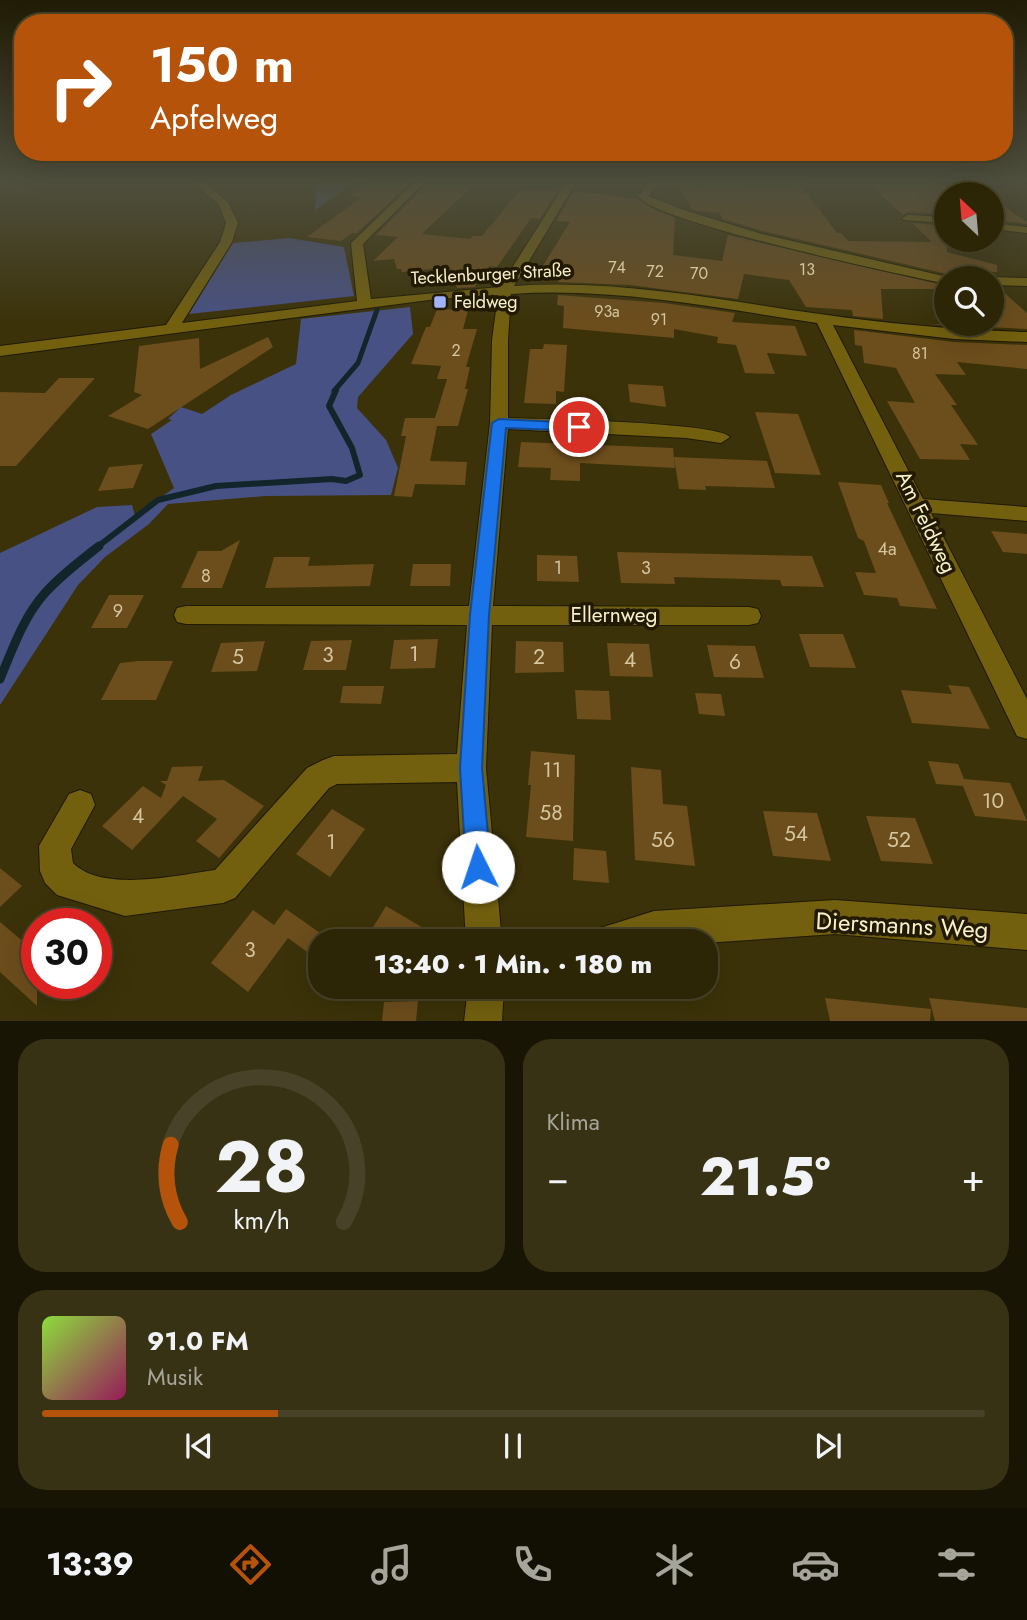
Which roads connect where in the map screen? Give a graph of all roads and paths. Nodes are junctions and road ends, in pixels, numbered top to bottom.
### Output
1 (231, 228) edge
2 (373, 228) edge
3 (543, 228) edge
4 (721, 228) edge
5 (1006, 228) edge
6 (1027, 230) edge
7 (934, 278) edge
8 (1004, 281) edge
9 (1027, 282) edge
10 (506, 289) junction
11 (364, 303) junction
12 (823, 319) junction
13 (170, 331) junction
14 (1027, 337) edge
15 (0, 351) edge
16 (499, 423) junction
17 (721, 437) dead end
18 (918, 505) junction
19 (1027, 514) edge
20 (186, 615) dead end
21 (480, 615) junction
22 (749, 616) dead end
23 (1027, 727) edge
24 (471, 768) junction
25 (80, 805) dead end
26 (483, 929) edge
27 (654, 929) edge
28 (1027, 932) edge
29 (485, 999) edge
30 (483, 1021) edge

1 - 13 street
2 - 11 street
3 - 10 street
4 - 7 street
5 - 6 street
8 - 9 street
10 - 11 street, Tecklenburger Straße
10 - 12 street, Tecklenburger Straße
10 - 16 street
11 - 13 street, Tecklenburger Straße
12 - 14 street, Tecklenburger Straße
12 - 18 street, Am Feldweg
13 - 15 street, Tecklenburger Straße
16 - 17 street
16 - 21 street
18 - 19 street
18 - 23 street, Am Feldweg
20 - 21 street, Ellernweg
21 - 22 street, Ellernweg
21 - 24 street
24 - 25 street
24 - 26 street
27 - 28 street, Diersmanns Weg
29 - 30 street

